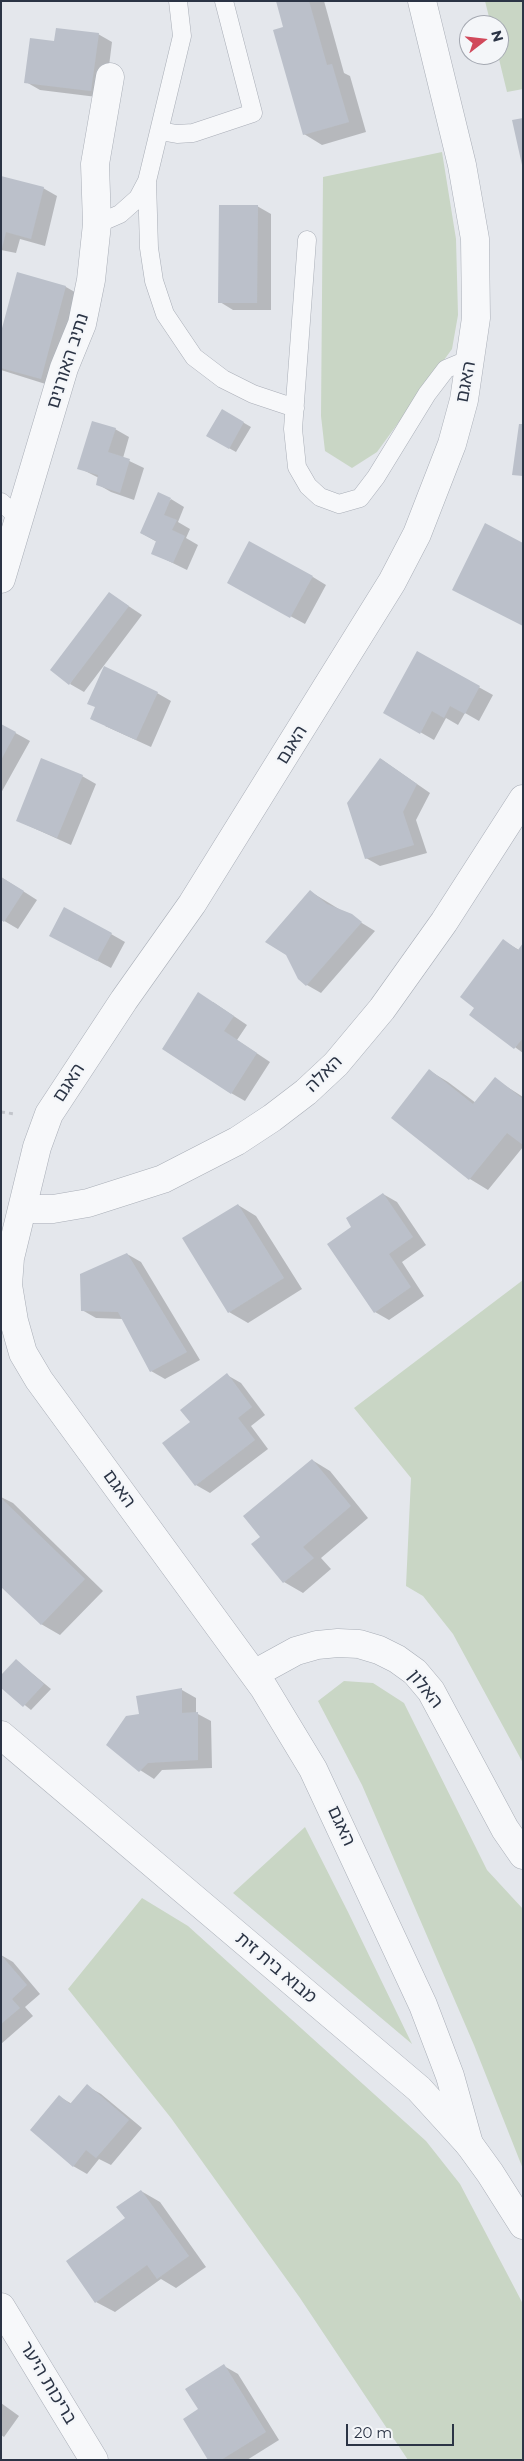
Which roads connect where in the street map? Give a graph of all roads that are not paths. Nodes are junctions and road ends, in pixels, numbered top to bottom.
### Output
1 (178, 1) edge
2 (224, 1) edge
3 (422, 1) edge
4 (110, 77) dead end
5 (160, 131) junction
6 (148, 182) junction
7 (97, 224) junction
8 (307, 240) dead end
9 (472, 358) junction
10 (295, 408) junction
11 (10, 510) edge
12 (1, 579) edge
13 (523, 799) edge
14 (22, 1209) junction
15 (254, 1674) junction
16 (1, 1735) edge
17 (523, 1855) edge
18 (469, 2144) junction
19 (523, 2226) edge
20 (1, 2307) edge
21 (94, 2460) edge

1 - 5 lane
2 - 5 lane
3 - 9 street, האגם
4 - 7 street, נתיב האורנים
5 - 6 lane
6 - 7 lane
6 - 10 lane
7 - 11 street, נתיב האורנים
8 - 10 lane
9 - 10 lane
9 - 14 street, האגם
11 - 12 street, נתיב האורנים
13 - 14 street, האלה
14 - 15 street, האגם
15 - 17 street, האלון
15 - 18 street, האגם
16 - 18 street, מבוא בית זית
18 - 19 street, מבוא בית זית
20 - 21 street, בריכות היער

